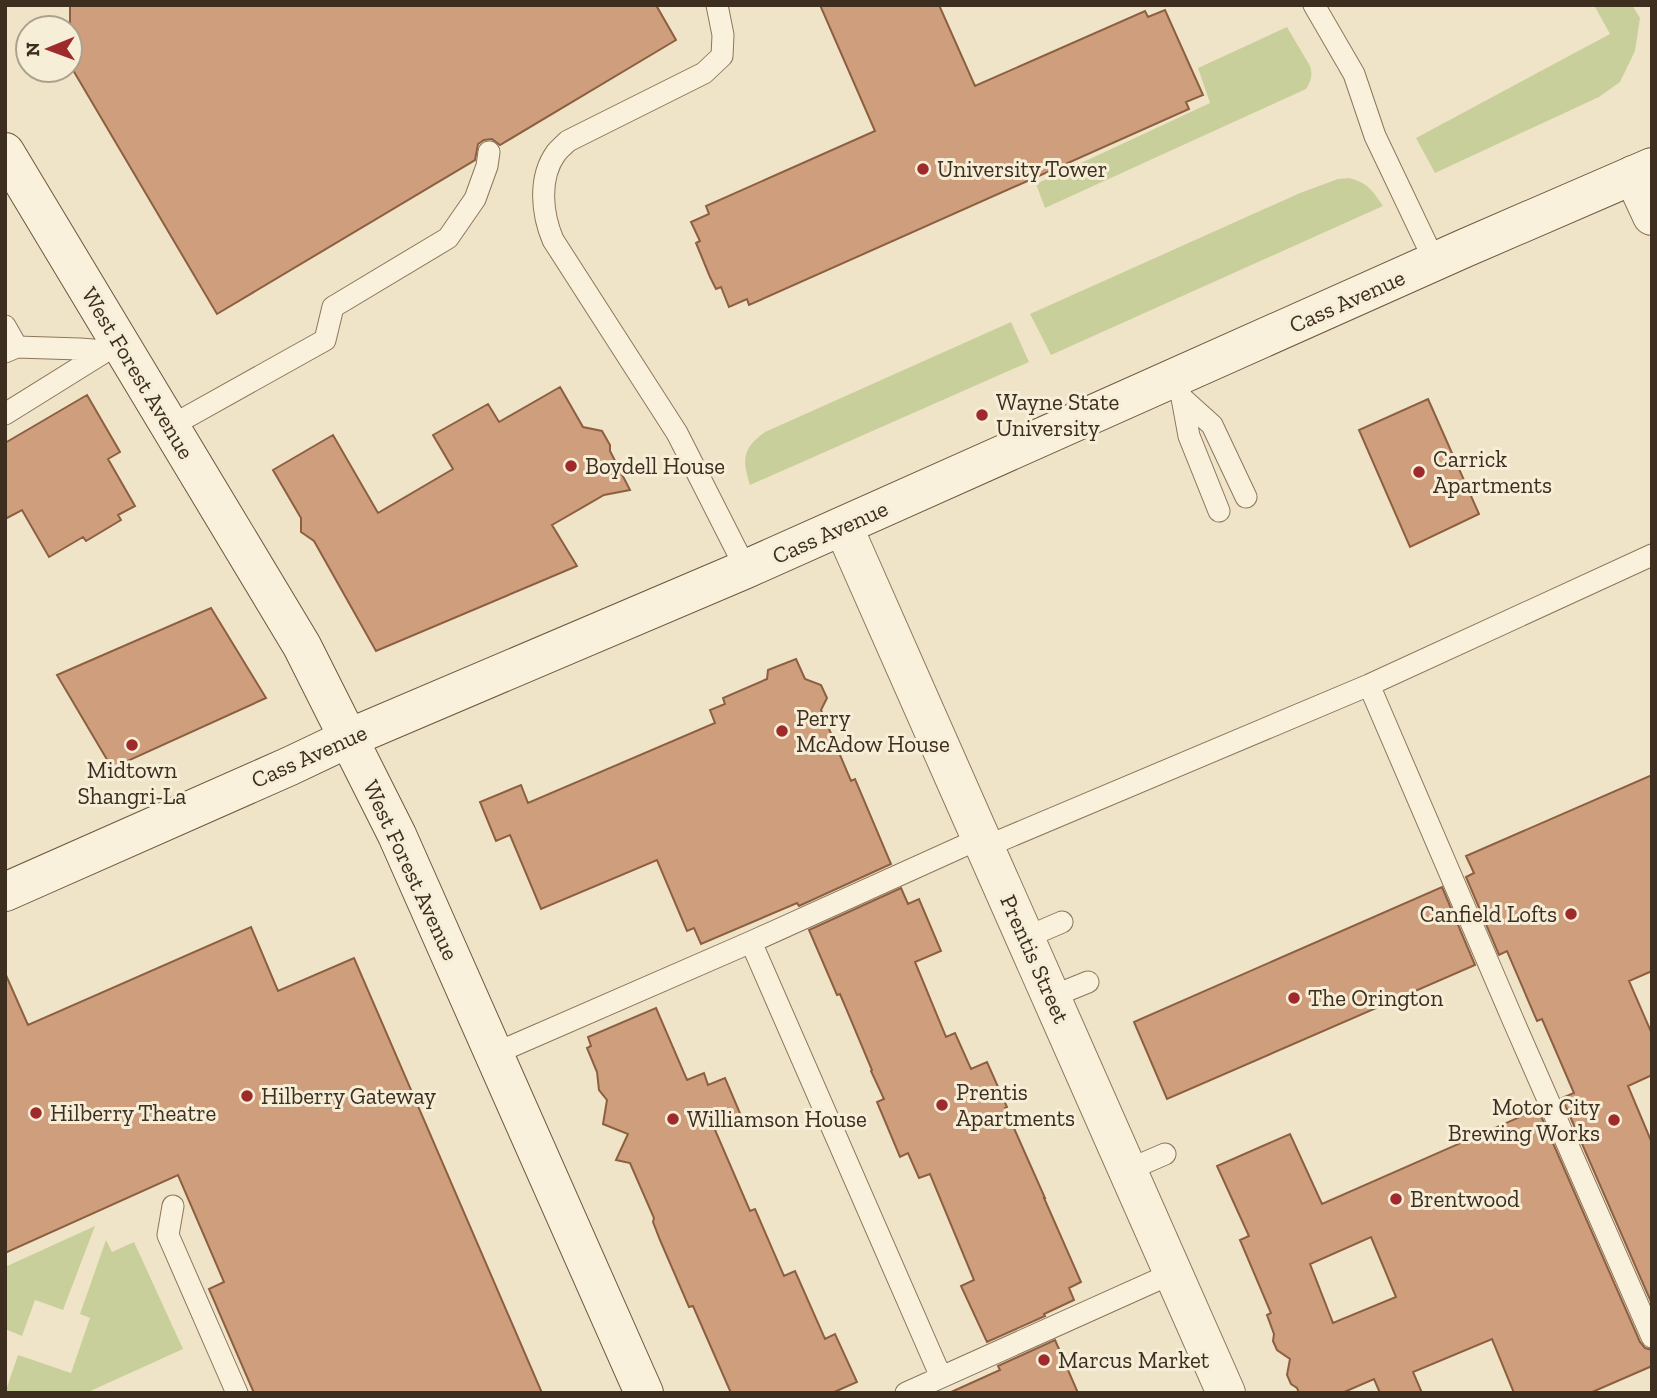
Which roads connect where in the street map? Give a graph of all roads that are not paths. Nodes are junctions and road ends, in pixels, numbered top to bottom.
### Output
1 (717, 5) edge
2 (1314, 5) edge
3 (5, 152) edge
4 (489, 152) dead end
5 (1643, 171) edge
6 (1652, 216) edge
7 (1435, 262) junction
8 (5, 326) edge
9 (113, 347) junction
10 (11, 350) edge
11 (1178, 388) junction
12 (5, 414) edge
13 (171, 426) junction
14 (1246, 497) dead end
15 (1219, 511) dead end
16 (843, 526) junction
17 (1652, 555) edge
18 (746, 569) junction
19 (1369, 685) junction
20 (349, 738) junction
21 (983, 843) junction
22 (5, 891) edge
23 (1062, 922) dead end
24 (1026, 938) junction
25 (751, 942) junction
26 (1088, 982) dead end
27 (1051, 997) junction
28 (494, 1054) junction
29 (1165, 1154) dead end
30 (1128, 1170) junction
31 (173, 1206) dead end
32 (1173, 1273) junction
33 (1652, 1337) edge
34 (941, 1377) junction
35 (237, 1393) edge
36 (644, 1393) edge
37 (906, 1393) edge
38 (1226, 1393) edge

1 - 18 lane
2 - 7 lane
3 - 9 street, West Forest Avenue
4 - 13 lane
5 - 6 street
5 - 7 street, Cass Avenue
7 - 11 street, Cass Avenue
8 - 10 lane
9 - 10 lane
9 - 12 lane
9 - 13 street, West Forest Avenue
11 - 14 lane
11 - 15 lane
11 - 16 street, Cass Avenue
13 - 20 street, West Forest Avenue
16 - 18 street, Cass Avenue
16 - 21 street, Prentis Street
17 - 19 lane
18 - 20 street, Cass Avenue
19 - 21 lane
19 - 33 lane
20 - 22 street, Cass Avenue
20 - 28 street, West Forest Avenue
21 - 24 street, Prentis Street
21 - 25 lane
23 - 24 lane
24 - 27 street, Prentis Street
25 - 28 lane
25 - 34 lane
26 - 27 lane
27 - 30 street, Prentis Street
28 - 36 street, West Forest Avenue
29 - 30 lane
30 - 32 street, Prentis Street
31 - 35 lane
32 - 34 lane
32 - 38 street, Prentis Street
34 - 37 lane

